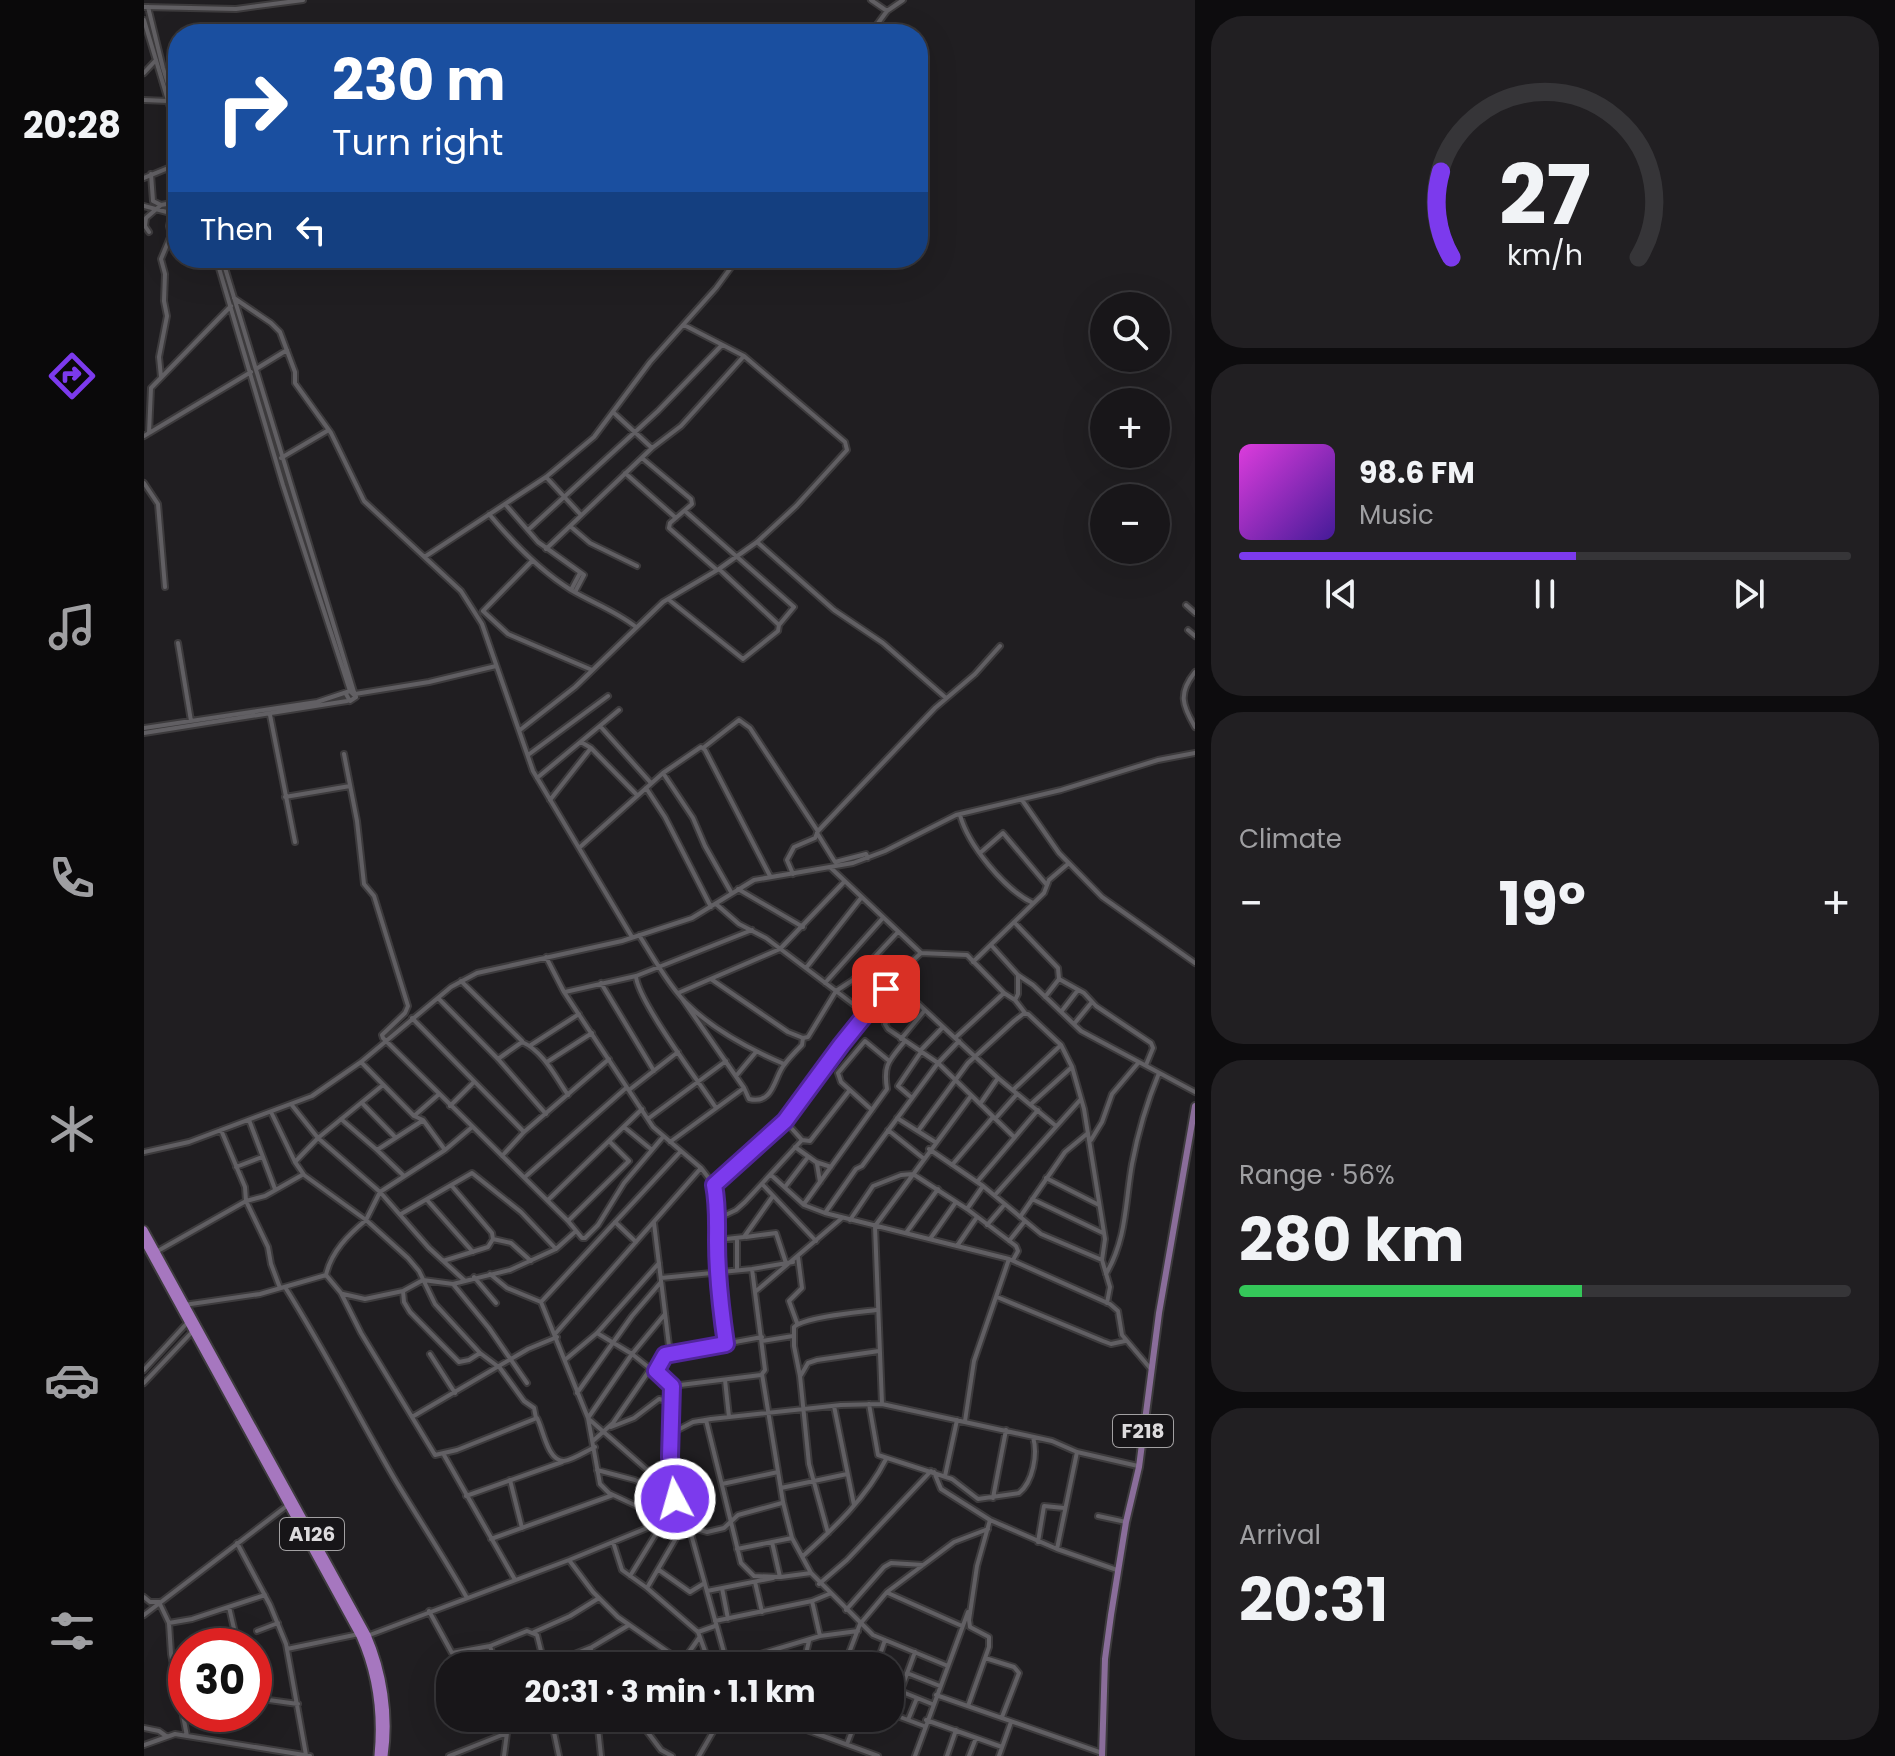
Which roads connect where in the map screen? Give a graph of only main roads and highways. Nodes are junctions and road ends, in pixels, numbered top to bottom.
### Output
1 (1195, 1106) edge
2 (144, 1230) edge
3 (144, 1241) edge
4 (192, 1324) junction
5 (363, 1635) junction
6 (1102, 1754) edge
7 (378, 1756) edge
8 (384, 1756) edge

1 - 6 main road, F218
2 - 4 highway, A126
3 - 4 highway, A126
4 - 5 highway, A126
4 - 5 highway, A126
5 - 7 highway, A126
5 - 8 highway, A126

